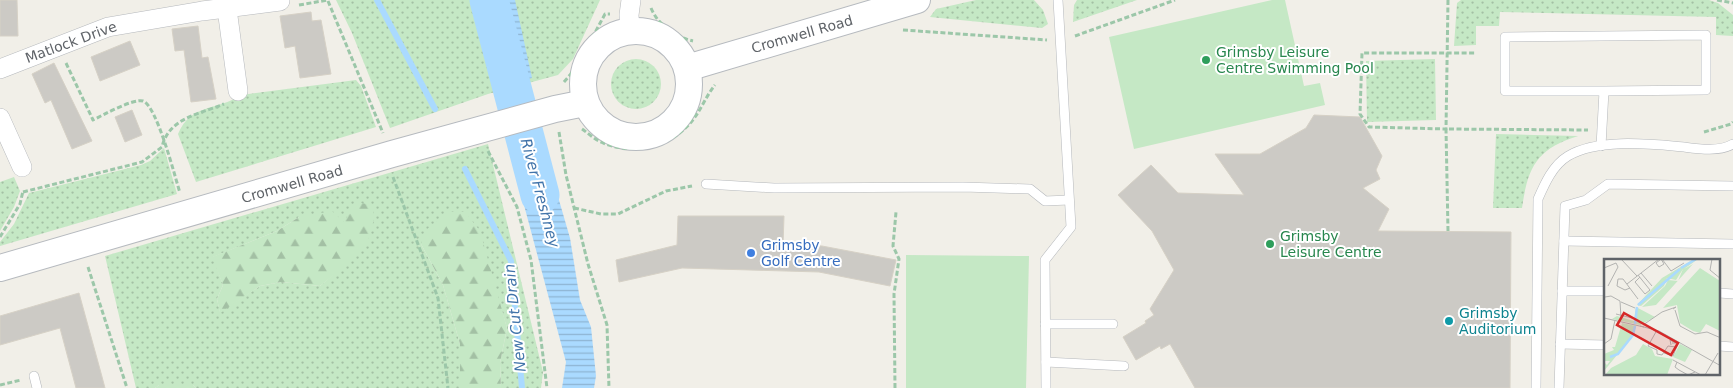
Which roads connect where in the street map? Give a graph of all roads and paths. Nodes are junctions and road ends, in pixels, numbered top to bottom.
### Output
1 (328, 0) edge
2 (631, 0) edge
3 (917, 0) edge
4 (1058, 0) edge
5 (1175, 0) edge
6 (1448, 0) edge
7 (1717, 0) edge
8 (287, 1) edge
9 (1733, 3) edge
10 (202, 5) edge
11 (227, 8) junction
12 (605, 14) dead end
13 (898, 28) dead end
14 (630, 31) junction
15 (1061, 41) junction
16 (58, 45) junction
17 (1448, 52) junction
18 (1476, 52) dead end
19 (687, 68) junction
20 (0, 69) edge
21 (722, 78) dead end
22 (557, 87) dead end
23 (238, 90) joint
24 (1604, 90) junction
25 (582, 115) junction
26 (0, 118) edge
27 (1733, 122) edge
28 (552, 123) junction
29 (566, 128) dead end
30 (1446, 129) junction
31 (1602, 130) junction
32 (481, 131) junction
33 (1694, 132) dead end
34 (164, 141) junction
35 (1733, 144) edge
36 (1601, 146) junction
37 (392, 154) junction
38 (22, 167) joint
39 (706, 184) joint
40 (1733, 186) edge
41 (23, 192) junction
42 (1069, 200) junction
43 (574, 208) junction
44 (896, 212) dead end
45 (187, 215) junction
46 (1448, 231) dead end
47 (0, 237) edge
48 (1564, 242) junction
49 (81, 244) junction
50 (1733, 244) edge
51 (0, 268) edge
52 (1562, 291) junction
53 (1604, 292) edge
54 (1720, 293) edge
55 (1733, 294) edge
56 (1045, 324) junction
57 (1113, 324) dead end
58 (1560, 344) junction
59 (1604, 345) edge
60 (1720, 346) edge
61 (1733, 347) edge
62 (1046, 362) junction
63 (1124, 366) dead end
64 (34, 376) joint
65 (0, 385) edge
66 (37, 388) edge
67 (127, 388) edge
68 (448, 388) edge
69 (547, 388) edge
70 (609, 388) edge
71 (895, 388) edge
72 (1046, 388) edge
73 (1536, 388) edge
74 (1559, 388) edge

1 - 8 path
1 - 37 path
2 - 14 street
3 - 19 street, Cromwell Road
4 - 15 lane
5 - 15 path
6 - 17 path
7 - 9 path
8 - 11 street, Matlock Drive
10 - 11 street, Matlock Drive
10 - 16 street, Matlock Drive
11 - 23 street
12 - 22 path
13 - 15 path
14 - 19 street
14 - 25 street
15 - 42 lane
16 - 20 street, Matlock Drive
16 - 34 path
17 - 18 path
17 - 30 path
17 - 30 path
19 - 25 street
21 - 25 path
23 - 34 path
24 - 24 lane
24 - 31 lane
25 - 28 street, Cromwell Road
26 - 38 street
27 - 33 path
28 - 29 path
28 - 32 street, Cromwell Road
28 - 43 path
30 - 31 path
30 - 46 path
31 - 36 lane
32 - 37 street, Cromwell Road
32 - 69 path
34 - 41 path
34 - 45 path
35 - 36 lane
36 - 73 lane
37 - 45 street, Cromwell Road
37 - 68 path
38 - 41 path
39 - 42 lane
39 - 43 path
40 - 48 lane
41 - 47 path
42 - 56 lane
43 - 70 path
44 - 71 path
45 - 49 street, Cromwell Road
48 - 50 lane
48 - 52 lane
49 - 51 street, Cromwell Road
49 - 67 path
52 - 53 lane
52 - 58 lane
54 - 55 lane
56 - 57 lane
56 - 62 lane
58 - 59 lane
58 - 74 lane
60 - 61 lane
62 - 63 lane
62 - 72 lane
64 - 65 path
64 - 66 lane

